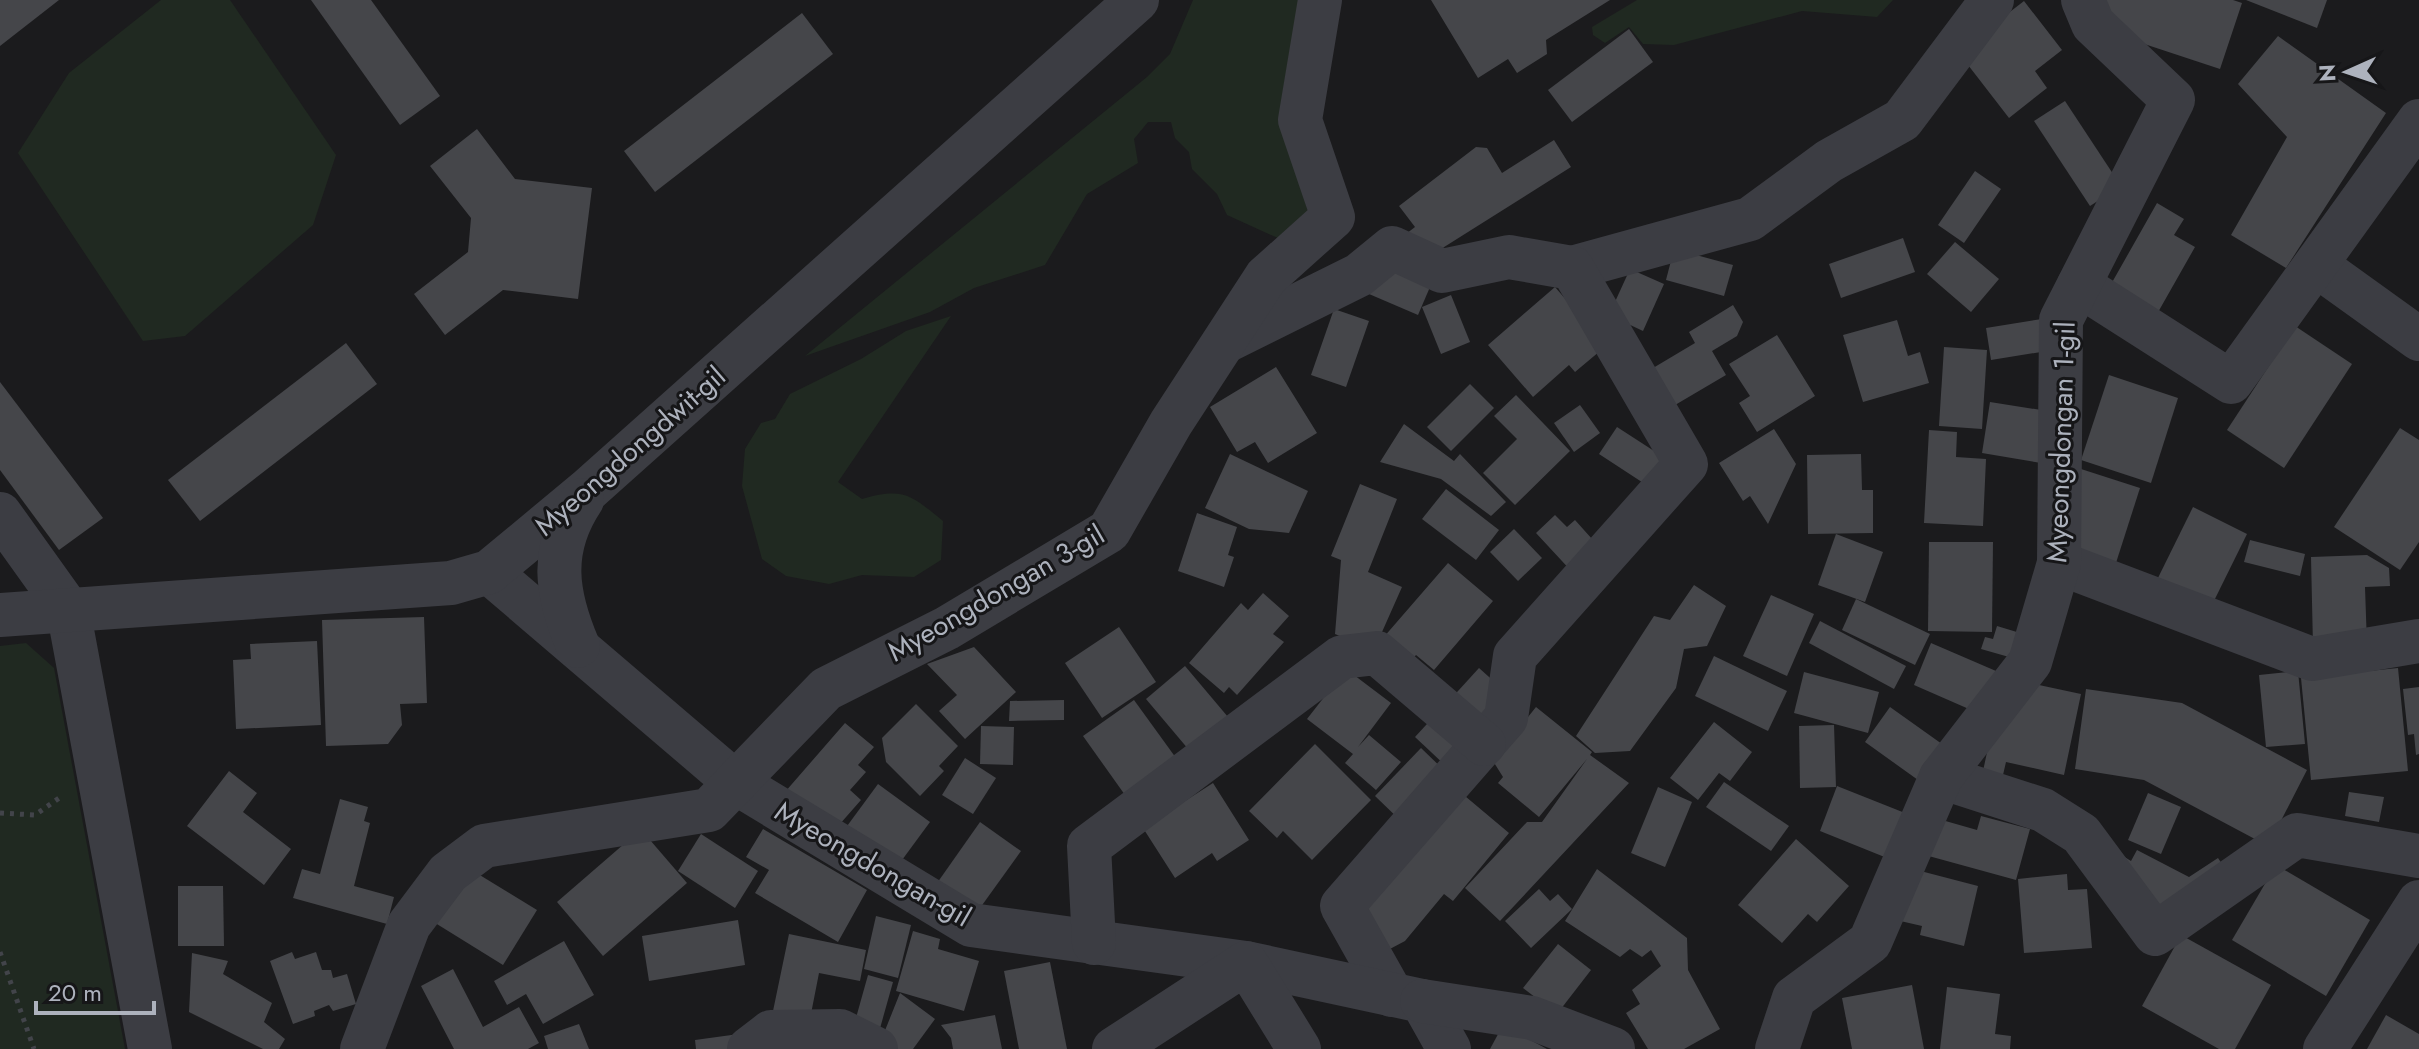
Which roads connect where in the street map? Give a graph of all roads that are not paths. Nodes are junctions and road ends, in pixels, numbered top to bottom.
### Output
1 (1137, 0) edge
2 (1320, 0) edge
3 (1992, 0) edge
4 (2083, 0) edge
5 (2419, 121) edge
6 (2316, 265) junction
7 (1572, 268) junction
8 (2079, 285) junction
9 (2419, 339) edge
10 (1224, 342) junction
11 (589, 489) junction
12 (0, 514) edge
13 (2059, 563) junction
14 (489, 572) junction
15 (68, 609) junction
16 (0, 615) edge
17 (2419, 641) edge
18 (579, 648) junction
19 (1484, 744) junction
20 (1941, 777) junction
21 (736, 783) junction
22 (2419, 856) edge
23 (2419, 902) edge
24 (1094, 943) junction
25 (1246, 963) junction
26 (1407, 998) junction
27 (150, 1049) edge
28 (362, 1049) edge
29 (749, 1049) edge
30 (876, 1049) edge
31 (1114, 1049) edge
32 (1299, 1049) edge
33 (1449, 1049) edge
34 (1613, 1049) edge
35 (1777, 1049) edge
36 (2325, 1049) edge

1 - 11 street, Myeongdongdwit-gil
2 - 10 street, Myeongdongan 3-gil
3 - 7 street
4 - 8 street, Myeongdongan 1-gil
5 - 6 street
6 - 8 street
6 - 9 street
7 - 10 street
7 - 19 street
8 - 13 street, Myeongdongan 1-gil
10 - 21 street, Myeongdongan 3-gil
11 - 14 street, Myeongdongdwit-gil
11 - 18 street
12 - 15 street
13 - 17 street
13 - 20 street, Myeongdongan 1-gil
14 - 15 street, Myeongdongdwit-gil
14 - 18 street, Myeongdongan-gil
15 - 16 street, Myeongdongdwit-gil
15 - 27 street
18 - 21 street, Myeongdongan-gil
19 - 24 street
19 - 26 street
20 - 22 street
20 - 35 street, Myeongdongan 1-gil
21 - 24 street, Myeongdongan-gil
21 - 28 street, Myeongdongan 3-gil
23 - 36 street
24 - 25 street, Myeongdongan-gil
25 - 26 street, Myeongdongan-gil
25 - 31 street
25 - 32 street
26 - 33 street
26 - 34 street, Myeongdongan-gil
29 - 30 street

